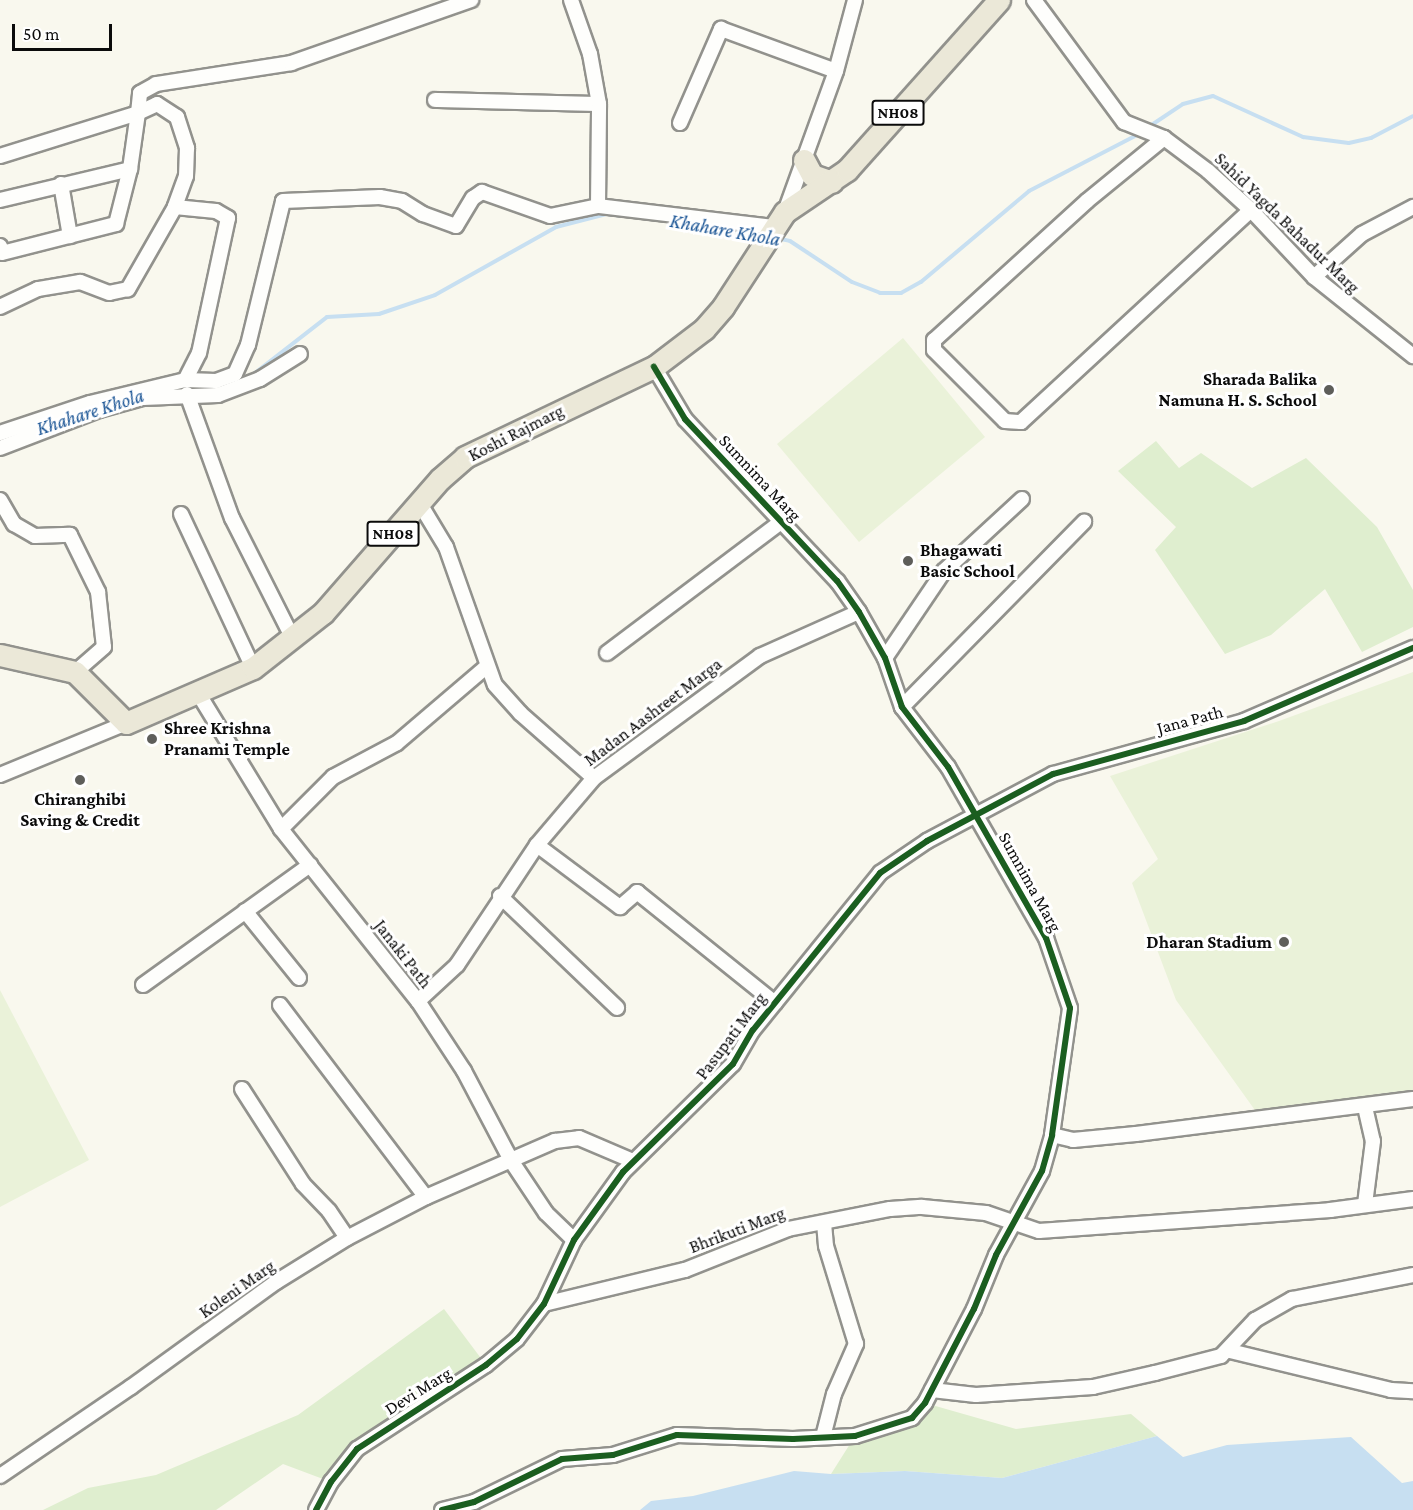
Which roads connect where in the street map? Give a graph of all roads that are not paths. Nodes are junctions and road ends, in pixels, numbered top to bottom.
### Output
1 (471, 0) edge
2 (571, 0) edge
3 (855, 0) edge
4 (999, 0) edge
5 (1034, 0) edge
6 (836, 72) junction
7 (435, 100) dead end
8 (599, 104) junction
9 (138, 112) junction
10 (680, 123) dead end
11 (1160, 137) junction
12 (0, 156) edge
13 (804, 160) junction
14 (130, 169) junction
15 (832, 182) junction
16 (61, 184) junction
17 (0, 200) edge
18 (598, 206) junction
19 (175, 207) junction
20 (1413, 207) edge
21 (1251, 210) junction
22 (775, 228) junction
23 (70, 236) junction
24 (0, 246) edge
25 (1314, 277) junction
26 (0, 307) edge
27 (300, 354) dead end
28 (1413, 356) edge
29 (654, 367) junction
30 (187, 391) junction
31 (0, 433) edge
32 (0, 448) edge
33 (1022, 499) dead end
34 (0, 500) edge
35 (420, 504) junction
36 (181, 514) dead end
37 (781, 522) junction
38 (1084, 522) dead end
39 (859, 612) junction
40 (293, 639) junction
41 (1413, 648) edge
42 (607, 653) dead end
43 (0, 655) edge
44 (885, 658) junction
45 (486, 667) junction
46 (253, 668) junction
47 (75, 672) junction
48 (198, 693) junction
49 (902, 706) junction
50 (126, 723) junction
51 (0, 775) edge
52 (594, 778) junction
53 (975, 815) junction
54 (281, 829) junction
55 (537, 845) junction
56 (310, 866) junction
57 (500, 896) junction
58 (245, 911) junction
59 (299, 978) dead end
60 (143, 985) dead end
61 (418, 1001) junction
62 (775, 1003) junction
63 (280, 1005) dead end
64 (617, 1008) dead end
65 (242, 1089) dead end
66 (1413, 1099) edge
67 (1365, 1107) junction
68 (1052, 1135) junction
69 (633, 1161) junction
70 (512, 1162) junction
71 (426, 1197) junction
72 (1413, 1199) edge
73 (1365, 1204) junction
74 (1017, 1221) junction
75 (824, 1223) junction
76 (347, 1238) junction
77 (574, 1240) junction
78 (1413, 1275) edge
79 (544, 1304) junction
80 (1230, 1351) junction
81 (932, 1390) junction
82 (1413, 1391) edge
83 (824, 1437) junction
84 (0, 1476) edge
85 (315, 1510) edge
86 (442, 1510) edge

1 - 9 street
2 - 8 street
3 - 6 street
4 - 15 main road, Koshi Rajmarg / NH08
5 - 11 street
6 - 10 street
6 - 13 street
7 - 8 street
8 - 18 street
9 - 12 street
9 - 14 street
9 - 19 street
11 - 21 street, Sahid Yagda Bahadur Marg
11 - 21 street
13 - 15 main road
13 - 22 street
14 - 16 street
14 - 23 street
15 - 22 main road, Koshi Rajmarg / NH08
16 - 17 street
16 - 23 street
18 - 22 street
18 - 30 street
19 - 26 street
19 - 30 street
20 - 25 street
21 - 25 street, Sahid Yagda Bahadur Marg
22 - 29 main road, Koshi Rajmarg / NH08
23 - 24 street
25 - 28 street, Sahid Yagda Bahadur Marg
27 - 30 street
29 - 35 main road, Koshi Rajmarg / NH08
29 - 37 street, Sumnima Marg
30 - 31 street
30 - 32 street
30 - 40 street
33 - 44 street
34 - 47 street
35 - 40 main road, Koshi Rajmarg / NH08
35 - 45 street
36 - 46 street
37 - 39 street, Sumnima Marg
37 - 42 street
38 - 49 street
39 - 44 street, Sumnima Marg
39 - 52 street, Madan Aashreet Marga
40 - 46 main road, Koshi Rajmarg / NH08
41 - 53 street, Jana Path
43 - 47 main road
44 - 49 street, Sumnima Marg
45 - 52 street
45 - 54 street
46 - 48 main road, Koshi Rajmarg / NH08
47 - 50 main road
48 - 50 main road, Koshi Rajmarg / NH08
48 - 54 street, Janaki Path
49 - 53 street, Sumnima Marg
50 - 51 street
52 - 55 street, Madan Aashreet Marga
53 - 62 street, Pasupati Marg
53 - 68 street, Sumnima Marg
54 - 56 street, Janaki Path
55 - 57 street, Madan Aashreet Marga
55 - 62 street
56 - 58 street
56 - 61 street, Janaki Path
57 - 61 street, Madan Aashreet Marga
57 - 64 street
58 - 59 street
58 - 60 street
61 - 70 street, Janaki Path
62 - 69 street, Pasupati Marg
63 - 71 street
65 - 76 street
66 - 67 street
67 - 68 street
67 - 73 street
68 - 74 street, Sumnima Marg
69 - 70 street, Koleni Marg
69 - 77 street, Pasupati Marg
70 - 71 street, Koleni Marg
70 - 77 street, Janaki Path
71 - 76 street, Koleni Marg
72 - 73 street, Bhrikuti Marg
73 - 74 street, Bhrikuti Marg
74 - 75 street, Bhrikuti Marg
74 - 81 street, Sumnima Marg
75 - 79 street, Bhrikuti Marg
75 - 83 street
76 - 84 street, Koleni Marg
77 - 79 street
78 - 80 street
79 - 85 street, Devi Marg
80 - 81 street
80 - 82 street
81 - 83 street, Sumnima Marg
83 - 86 street, Sumnima Marg

